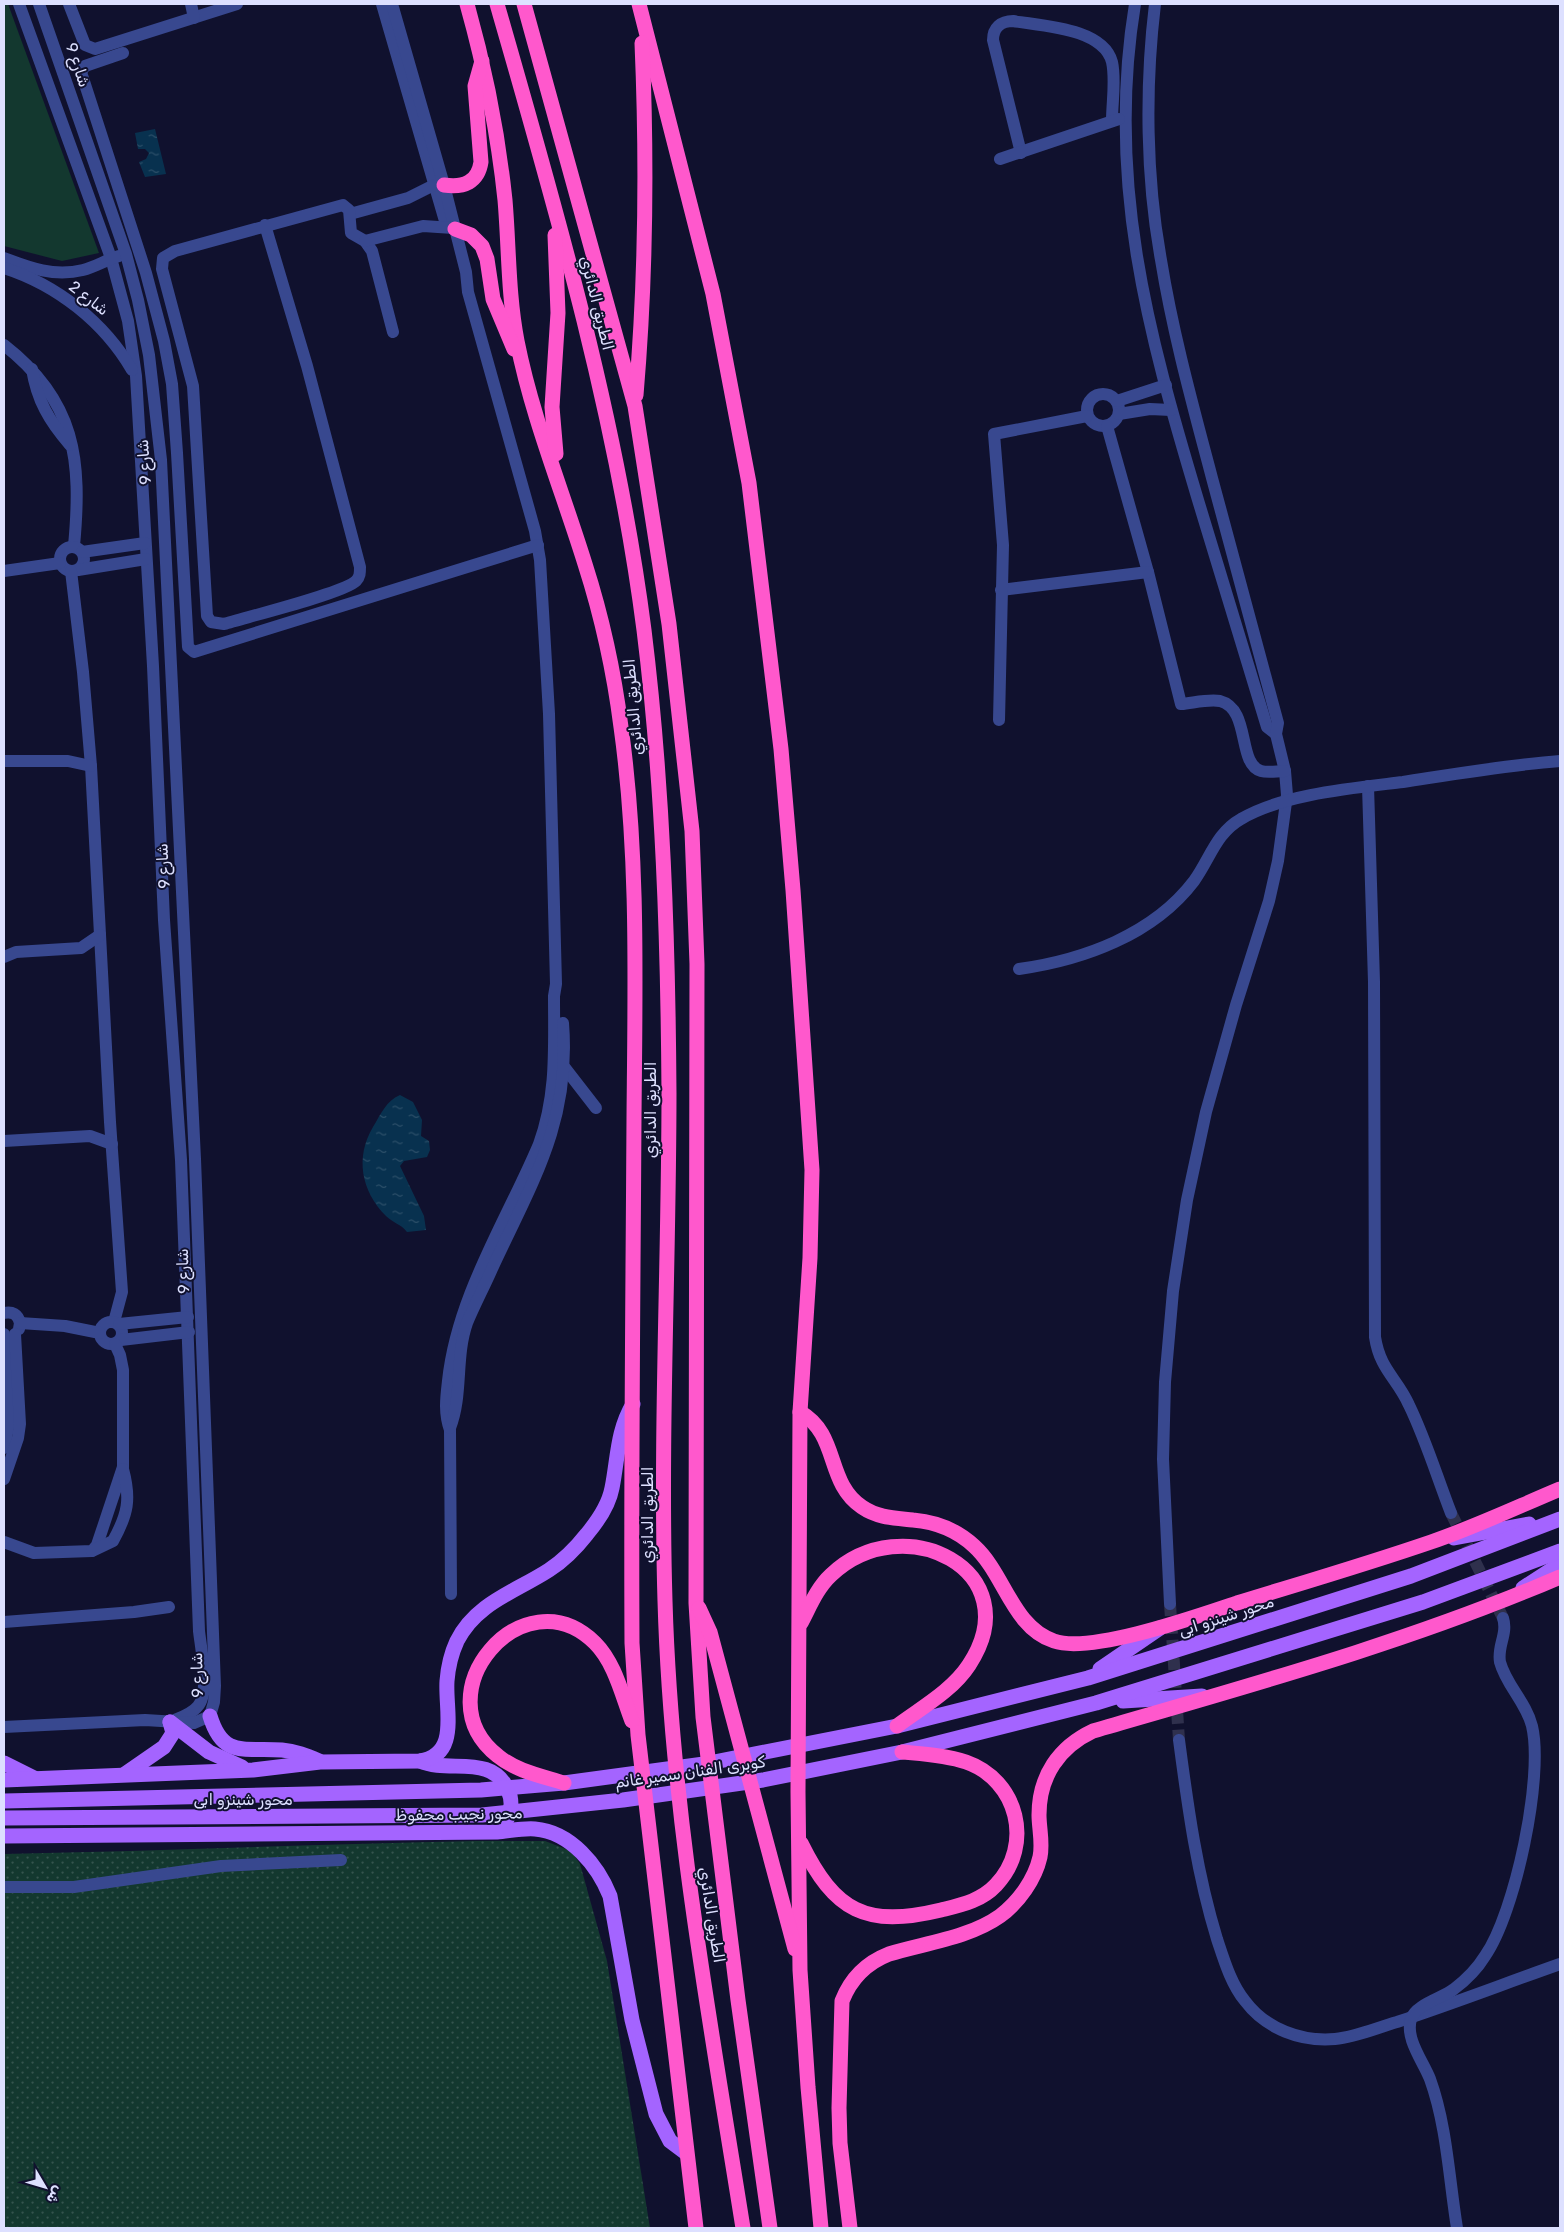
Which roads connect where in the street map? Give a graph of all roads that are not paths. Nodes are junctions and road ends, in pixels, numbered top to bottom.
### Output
1 (19, 4) edge
2 (39, 4) edge
3 (69, 4) edge
4 (191, 4) edge
5 (237, 4) edge
6 (382, 4) edge
7 (392, 4) edge
8 (467, 4) edge
9 (497, 4) edge
10 (524, 4) edge
11 (1135, 4) edge
12 (1155, 4) edge
13 (640, 8) edge
14 (194, 18) junction
15 (123, 53) dead end
16 (482, 59) junction
17 (1125, 118) junction
18 (1112, 120) junction
19 (1021, 153) junction
20 (1000, 159) dead end
21 (439, 185) junction
22 (554, 203) junction
23 (350, 214) junction
24 (265, 225) junction
25 (451, 228) junction
26 (365, 241) junction
27 (126, 254) junction
28 (4, 258) edge
29 (111, 258) junction
30 (4, 268) edge
31 (393, 332) dead end
32 (4, 345) edge
33 (522, 363) junction
34 (136, 376) junction
35 (1166, 385) junction
36 (1117, 401) junction
37 (635, 406) junction
38 (1171, 410) junction
39 (1119, 414) junction
40 (1087, 416) junction
41 (1107, 426) junction
42 (161, 460) junction
43 (141, 462) junction
44 (559, 484) junction
45 (145, 543) junction
46 (538, 545) junction
47 (78, 549) junction
48 (146, 559) junction
49 (60, 563) junction
50 (74, 570) junction
51 (4, 571) edge
52 (1148, 572) junction
53 (1002, 590) junction
54 (170, 665) junction
55 (153, 666) junction
56 (999, 720) dead end
57 (1276, 734) junction
58 (90, 749) junction
59 (4, 761) edge
60 (68, 761) junction
61 (1560, 761) edge
62 (91, 766) junction
63 (1285, 771) junction
64 (1368, 786) junction
65 (1287, 801) junction
66 (164, 920) junction
67 (182, 921) junction
68 (100, 935) junction
69 (4, 946) edge
70 (81, 948) junction
71 (10, 955) edge
72 (102, 960) junction
73 (1019, 969) dead end
74 (556, 984) junction
75 (565, 1068) junction
76 (596, 1108) dead end
77 (110, 1122) junction
78 (90, 1136) junction
79 (4, 1141) edge
80 (112, 1144) junction
81 (195, 1159) junction
82 (180, 1160) junction
83 (5, 1309) edge
84 (188, 1317) junction
85 (117, 1323) junction
86 (11, 1331) edge
87 (100, 1332) junction
88 (189, 1332) junction
89 (118, 1342) junction
90 (454, 1367) junction
91 (633, 1404) junction
92 (800, 1412) junction
93 (4, 1448) edge
94 (4, 1479) edge
95 (1560, 1489) edge
96 (1451, 1513) tunnel mouth
97 (1560, 1518) edge
98 (4, 1542) edge
99 (1432, 1542) junction
100 (1560, 1551) edge
101 (1560, 1564) edge
102 (1560, 1577) edge
103 (451, 1594) dead end
104 (1509, 1597) junction
105 (696, 1603) junction
106 (1170, 1604) tunnel mouth
107 (168, 1607) dead end
108 (1503, 1618) tunnel mouth
109 (4, 1622) edge
110 (799, 1626) junction
111 (1161, 1627) junction
112 (1088, 1678) junction
113 (1218, 1694) junction
114 (1096, 1703) junction
115 (210, 1716) junction
116 (170, 1722) junction
117 (896, 1726) junction
118 (4, 1727) edge
119 (638, 1735) junction
120 (1179, 1740) tunnel mouth
121 (902, 1752) junction
122 (420, 1761) junction
123 (320, 1762) junction
124 (4, 1763) edge
125 (253, 1770) junction
126 (124, 1774) junction
127 (34, 1778) junction
128 (4, 1780) edge
129 (564, 1783) junction
130 (481, 1790) joint
131 (4, 1801) edge
132 (482, 1814) joint
133 (4, 1818) edge
134 (497, 1832) junction
135 (4, 1836) edge
136 (799, 1838) junction
137 (341, 1860) dead end
138 (4, 1887) edge
139 (1560, 1964) edge
140 (800, 1970) junction
141 (1412, 2017) junction
142 (686, 2153) junction
143 (696, 2228) edge
144 (743, 2228) edge
145 (770, 2228) edge
146 (821, 2228) edge
147 (850, 2228) edge
148 (1457, 2228) edge

1 - 29 street, شارع 9
2 - 27 street, شارع 9
3 - 14 street
4 - 14 street
5 - 14 street
6 - 21 street
7 - 21 street
8 - 16 highway, الطريق الدائري
9 - 22 highway, الطريق الدائري
10 - 37 highway, الطريق الدائري
11 - 17 street
12 - 57 street
13 - 37 highway
13 - 92 highway
15 - 46 street
16 - 21 highway
16 - 33 highway, الطريق الدائري
17 - 18 street
17 - 35 street
18 - 19 street
18 - 19 street
19 - 20 street
21 - 23 street
21 - 25 street
22 - 44 highway
22 - 144 highway, الطريق الدائري
23 - 24 street
23 - 26 street
24 - 24 street
25 - 26 street
25 - 33 highway
25 - 46 street
26 - 31 street
27 - 29 street, شارع 2
27 - 42 street, شارع 9
28 - 29 street, شارع 2
29 - 34 street, شارع 9
30 - 34 street, شارع 2
32 - 47 street
33 - 44 highway, الطريق الدائري
34 - 43 street, شارع 9
35 - 36 street
35 - 38 street
36 - 39 street
36 - 40 street
37 - 105 highway, الطريق الدائري
38 - 39 street
38 - 57 street
39 - 41 street
40 - 41 street
40 - 53 street
41 - 52 street
42 - 43 street
42 - 54 street, شارع 9
43 - 45 street, شارع 9
44 - 91 highway, الطريق الدائري
45 - 47 street
45 - 48 street, شارع 9
46 - 74 street
47 - 49 street
47 - 50 street
48 - 50 street
48 - 55 street, شارع 9
49 - 50 street
49 - 51 street
50 - 58 street
52 - 53 street
52 - 63 street
53 - 56 street
54 - 55 street
54 - 67 street, شارع 9
55 - 66 street, شارع 9
57 - 63 street
58 - 60 street
58 - 62 street
59 - 60 street
60 - 62 street
61 - 64 street
62 - 68 street
63 - 65 street
64 - 65 street
64 - 96 street
65 - 73 street
65 - 106 street
66 - 67 street
66 - 82 street, شارع 9
67 - 81 street, شارع 9
68 - 70 street
68 - 72 street
69 - 71 street
70 - 71 street
70 - 72 street
72 - 77 street
74 - 75 street
74 - 90 street
75 - 76 street
75 - 90 street
77 - 78 street
77 - 80 street
78 - 79 street
78 - 80 street
80 - 85 street
81 - 82 street
81 - 115 street, شارع 9
82 - 84 street, شارع 9
83 - 86 street
84 - 85 street
84 - 88 street, شارع 9
85 - 87 street
85 - 89 street
86 - 87 street
86 - 93 street
86 - 94 street
87 - 89 street
88 - 89 street
88 - 116 street, شارع 9
89 - 98 street
90 - 103 street
91 - 119 highway, الطريق الدائري
91 - 122 main road
92 - 110 highway
92 - 111 highway
95 - 99 highway
97 - 99 main road
97 - 112 main road, محور شينزو ابى
99 - 111 highway
100 - 114 main road
101 - 104 main road
102 - 104 highway
104 - 113 highway
105 - 140 highway
105 - 145 highway, الطريق الدائري
107 - 109 street
108 - 141 street
110 - 117 highway
110 - 136 highway
111 - 112 main road
112 - 117 main road, محور شينزو ابى
113 - 114 main road
113 - 147 highway
114 - 121 main road
115 - 116 street, شارع 9
115 - 123 main road
116 - 118 street
116 - 125 main road
116 - 126 main road
117 - 129 main road, كوبرى الفنان سمير غانم
119 - 129 highway
119 - 142 highway, الطريق الدائري
120 - 141 street
121 - 132 main road, كوبرى الفنان سمير غانم
121 - 136 highway
122 - 123 main road
122 - 134 main road
123 - 125 main road
124 - 127 main road
125 - 126 main road
126 - 127 main road
127 - 128 main road
129 - 130 main road, كوبرى الفنان سمير غانم
130 - 131 main road, محور شينزو ابى
132 - 133 main road, محور شينزو ابى
134 - 135 main road, محور نجيب محفوظ
134 - 142 main road, محور نجيب محفوظ
136 - 140 highway
137 - 138 street
139 - 141 street
140 - 146 highway
141 - 148 street
142 - 143 highway, الطريق الدائري

